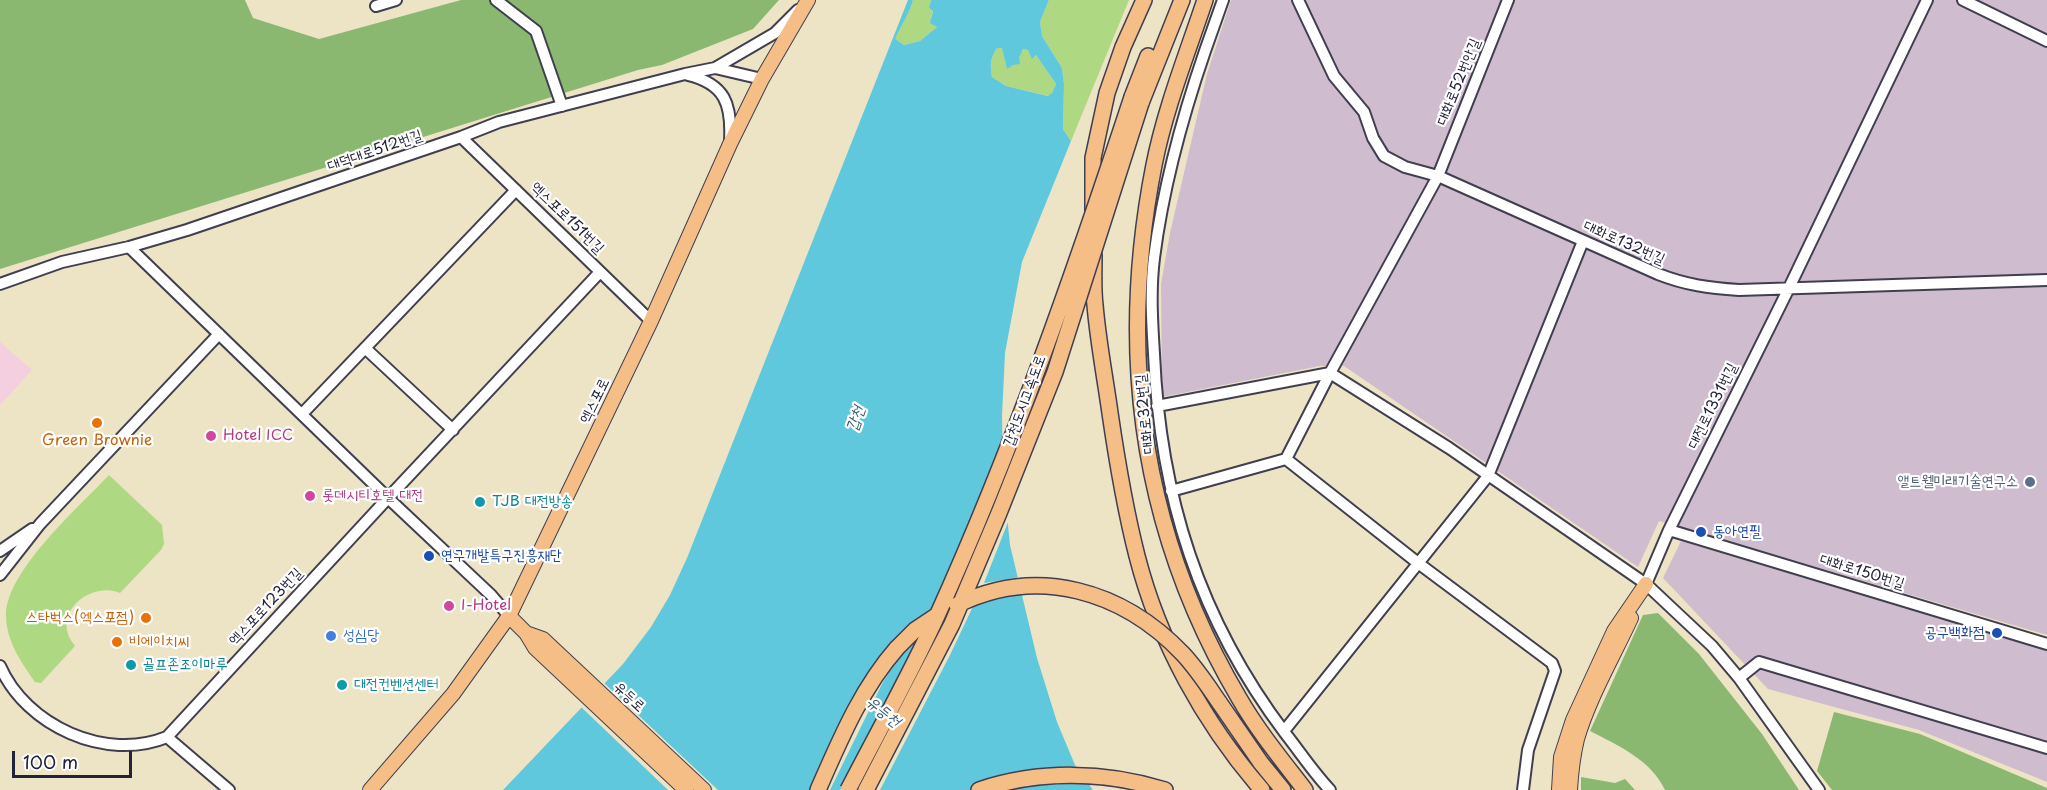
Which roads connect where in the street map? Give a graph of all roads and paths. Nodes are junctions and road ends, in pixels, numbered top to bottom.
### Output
1 (396, 0) edge
2 (496, 0) edge
3 (1144, 0) edge
4 (1171, 0) edge
5 (1182, 0) edge
6 (1205, 0) edge
7 (1223, 0) edge
8 (1298, 0) edge
9 (1508, 0) edge
10 (1927, 0) edge
11 (1963, 0) edge
12 (807, 1) edge
13 (376, 6) dead end
14 (2047, 41) edge
15 (715, 68) junction
16 (685, 74) junction
17 (762, 79) junction
18 (1136, 100) junction
19 (562, 106) junction
20 (461, 137) junction
21 (730, 144) junction
22 (1438, 176) junction
23 (516, 190) junction
24 (1583, 241) junction
25 (129, 247) junction
26 (600, 272) junction
27 (2047, 280) edge
28 (0, 284) edge
29 (1788, 290) junction
30 (651, 321) junction
31 (219, 334) junction
32 (365, 348) junction
33 (1330, 373) junction
34 (1157, 406) junction
35 (302, 414) junction
36 (453, 430) junction
37 (1286, 459) junction
38 (1488, 476) junction
39 (1171, 491) junction
40 (388, 498) junction
41 (40, 524) junction
42 (1669, 530) junction
43 (0, 551) edge
44 (1418, 563) junction
45 (0, 564) edge
46 (0, 575) edge
47 (1646, 584) junction
48 (509, 616) junction
49 (526, 633) junction
50 (2047, 644) edge
51 (0, 666) edge
52 (1739, 678) junction
53 (1284, 731) junction
54 (167, 737) junction
55 (2047, 748) edge
56 (229, 790) edge
57 (370, 790) edge
58 (686, 790) edge
59 (704, 790) edge
60 (818, 790) edge
61 (848, 790) edge
62 (866, 790) edge
63 (979, 790) edge
64 (1165, 790) edge
65 (1262, 790) edge
66 (1283, 790) edge
67 (1305, 790) edge
68 (1330, 790) edge
69 (1523, 790) edge
70 (1559, 790) edge
71 (1570, 790) edge
72 (1819, 790) edge

1 - 13 street
2 - 19 street
3 - 65 highway
4 - 18 highway, 갑천도시고속도로
5 - 18 highway, 갑천도시고속도로
6 - 67 highway
7 - 34 street, 대화로32번길
8 - 22 street, 대화로132번길
9 - 22 street, 대화로52번안길
10 - 29 street, 대전로1331번길
11 - 14 street
12 - 15 street
12 - 17 main road, 엑스포로
15 - 16 street, 대덕대로512번길
15 - 17 street, 대덕대로512번길
16 - 19 street, 대덕대로512번길
16 - 21 street
17 - 21 main road, 엑스포로
18 - 61 highway, 갑천도시고속도로, bridge
18 - 62 highway, 갑천도시고속도로, bridge
19 - 20 street, 대덕대로512번길
20 - 23 street, 엑스포로151번길
20 - 25 street, 대덕대로512번길
21 - 30 main road, 엑스포로
22 - 24 street, 대화로132번길
22 - 33 street, 대화로52번안길
23 - 26 street, 엑스포로151번길
23 - 32 street
24 - 29 street, 대화로132번길
24 - 38 street
25 - 28 street, 대덕대로512번길
25 - 31 street
26 - 30 street, 엑스포로151번길
26 - 36 street, 엑스포로123번길
27 - 29 street, 대화로132번길
29 - 42 street, 대전로1331번길
30 - 48 main road, 엑스포로
31 - 35 street
31 - 41 street
32 - 35 street
32 - 36 street
33 - 34 street
33 - 37 street, 대화로52번안길
33 - 38 street
34 - 39 street, 대화로32번길
35 - 40 street
36 - 40 street, 엑스포로123번길
37 - 39 street
37 - 44 street
38 - 44 street
38 - 47 street
39 - 53 street, 대화로32번길
40 - 48 street
40 - 54 street, 엑스포로123번길
41 - 43 street
41 - 46 street
42 - 47 street, 대전로1331번길
42 - 50 street, 대화로150번길
44 - 53 street
44 - 69 street
45 - 46 street
47 - 52 street
47 - 70 main road
47 - 71 main road
48 - 49 main road, 유등로
48 - 57 main road, 엑스포로
49 - 58 main road, 유등로
49 - 59 main road, 유등로
51 - 54 street
52 - 55 street
52 - 72 street
53 - 68 street, 대화로32번길
54 - 56 street
60 - 66 highway, bridge
63 - 64 highway

